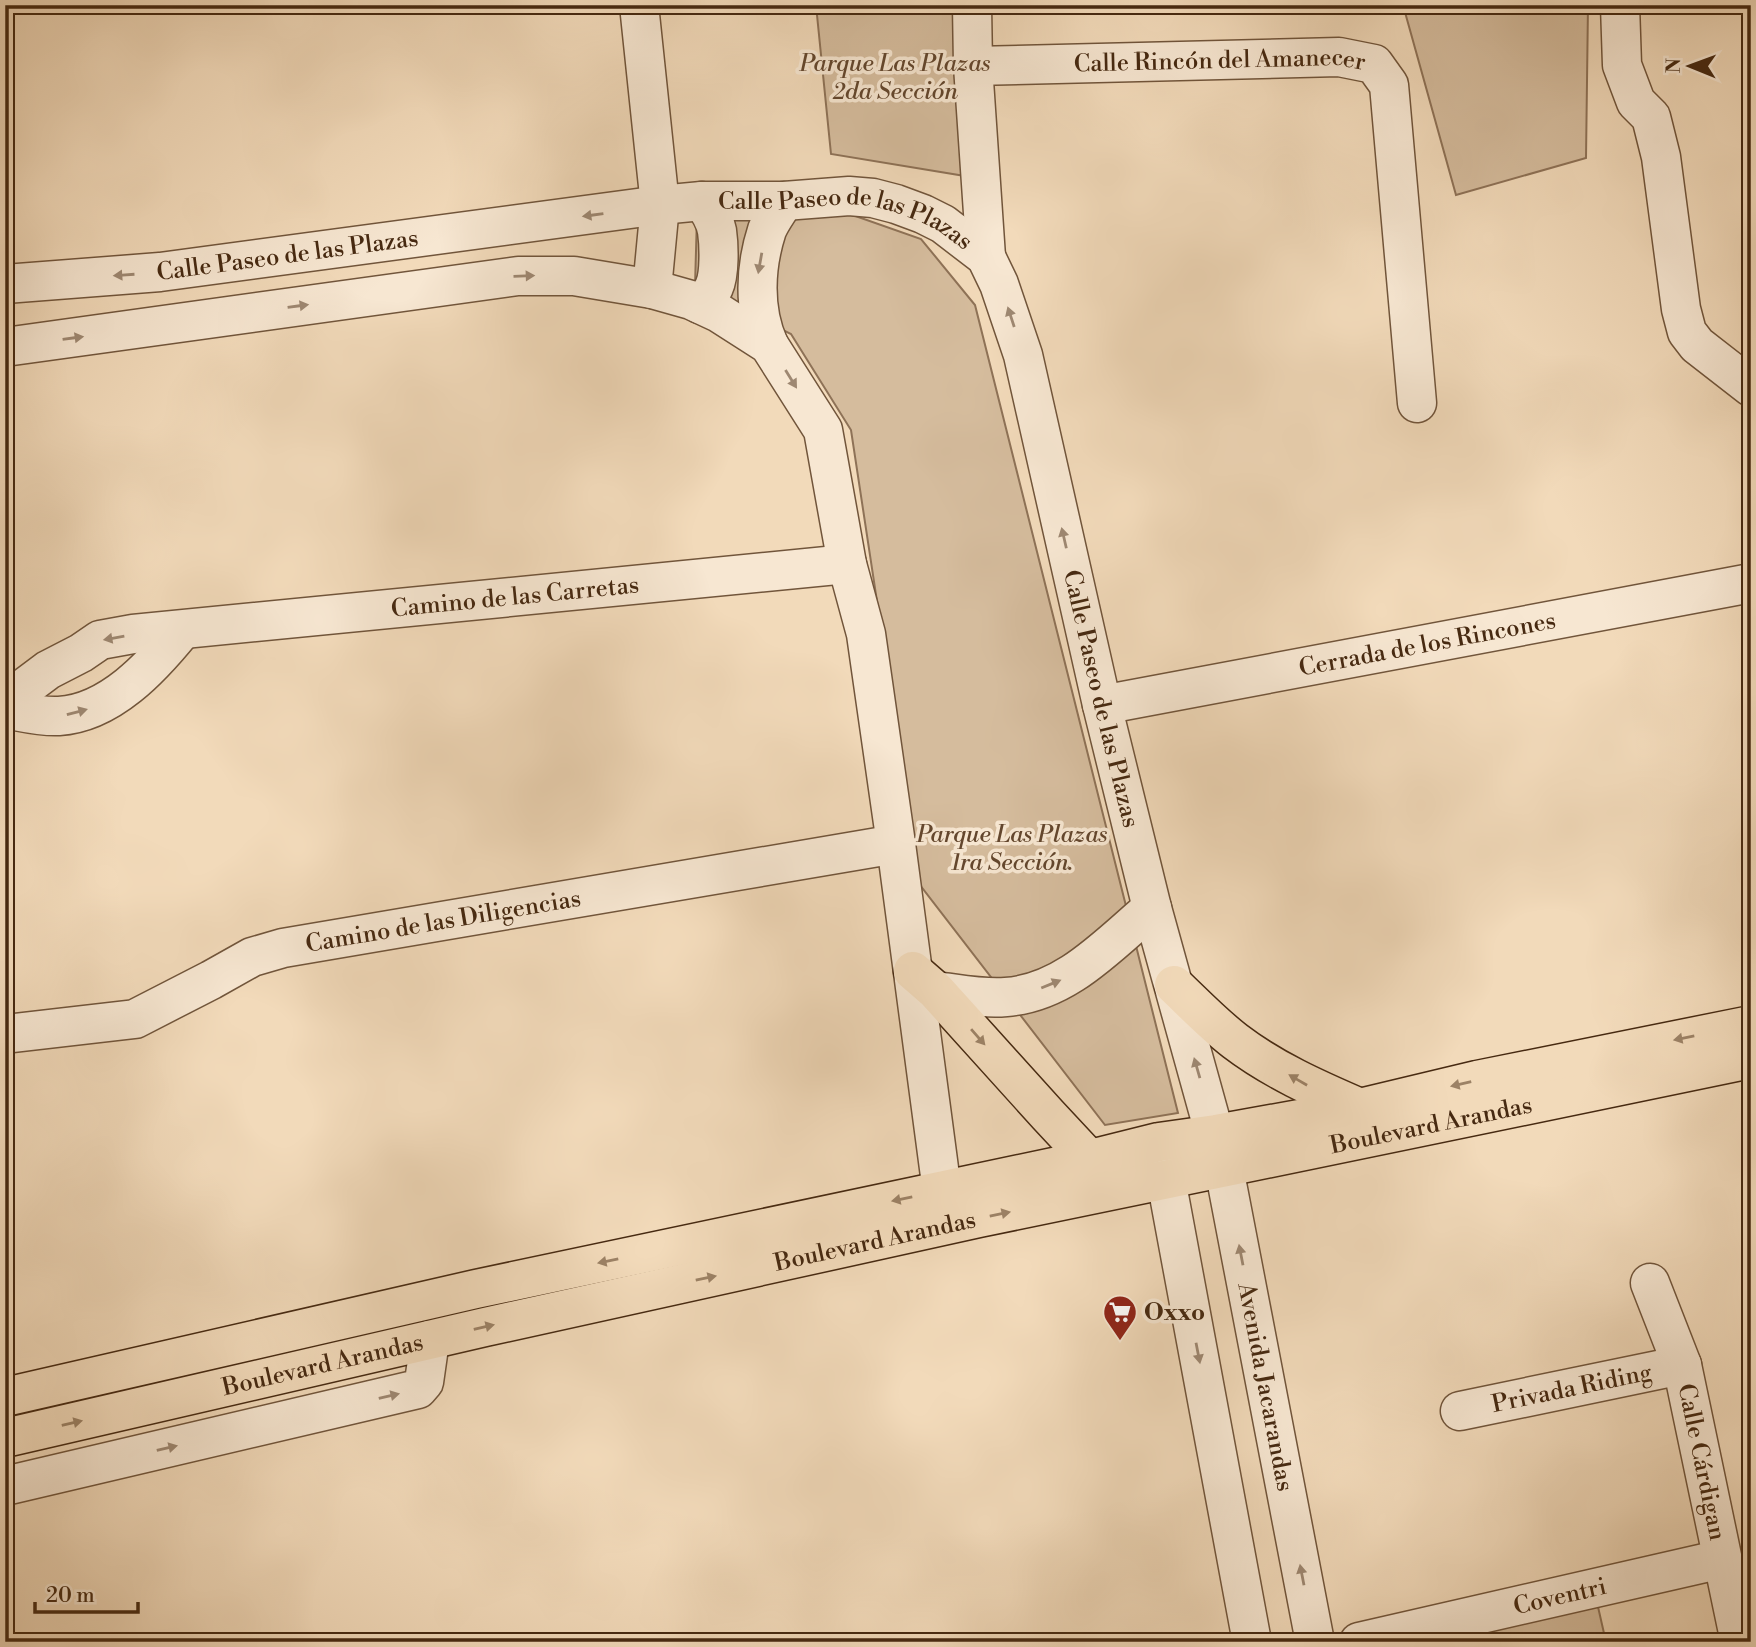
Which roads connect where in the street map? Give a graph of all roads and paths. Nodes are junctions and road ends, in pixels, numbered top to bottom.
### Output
1 (639, 5) edge
2 (972, 5) edge
3 (1620, 5) edge
4 (973, 66) junction
5 (702, 201) junction
6 (784, 201) junction
7 (660, 205) junction
8 (986, 257) junction
9 (5, 284) edge
10 (652, 289) junction
11 (700, 304) junction
12 (769, 345) junction
13 (5, 347) edge
14 (1751, 387) edge
15 (1417, 403) dead end
16 (847, 564) junction
17 (1751, 583) edge
18 (181, 630) junction
19 (1102, 705) junction
20 (7, 711) edge
21 (896, 844) junction
22 (1152, 908) junction
23 (925, 981) junction
24 (1174, 985) junction
25 (1751, 1025) edge
26 (5, 1034) edge
27 (1751, 1059) edge
28 (1360, 1108) junction
29 (1159, 1142) junction
30 (1220, 1151) junction
31 (1091, 1159) junction
32 (1165, 1179) junction
33 (1116, 1189) junction
34 (942, 1191) junction
35 (1650, 1283) dead end
36 (430, 1340) junction
37 (1682, 1365) junction
38 (5, 1397) edge
39 (1460, 1411) dead end
40 (5, 1438) edge
41 (5, 1486) edge
42 (1722, 1559) junction
43 (1252, 1642) edge
44 (1315, 1642) edge
45 (1359, 1642) edge
46 (1740, 1642) edge

1 - 7 street
2 - 4 street
3 - 14 street
4 - 8 street
4 - 15 street, Calle Rincón del Amanecer
5 - 6 street, Calle Paseo de las Plazas
5 - 7 street, Calle Paseo de las Plazas
5 - 11 street
6 - 8 street, Calle Paseo de las Plazas
6 -> 12 street
7 -> 9 street, Calle Paseo de las Plazas
7 - 10 street
19 -> 8 street, Calle Paseo de las Plazas
10 - 11 street, Calle Paseo de las Plazas
13 -> 10 street, Calle Paseo de las Plazas
11 - 12 street, Calle Paseo de las Plazas
12 -> 16 street, Calle Paseo de las Plazas
16 - 18 street, Camino de las Carretas
16 - 21 street, Calle Paseo de las Plazas
17 - 19 street, Cerrada de los Rincones
18 -> 20 street, Camino de las Carretas
20 -> 18 street, Camino de las Carretas
19 - 22 street, Calle Paseo de las Plazas
21 - 23 street, Calle Paseo de las Plazas
21 - 26 street, Camino de las Diligencias
23 -> 22 street
22 - 24 street, Calle Paseo de las Plazas
23 -> 31 main road
23 - 34 street, Calle Paseo de las Plazas
28 -> 24 main road
30 -> 24 street, Calle Paseo de las Plazas
25 -> 28 main road, Boulevard Arandas
27 - 30 main road, Boulevard Arandas
28 - 30 main road, Boulevard Arandas
29 - 30 main road, Boulevard Arandas
29 - 31 main road, Boulevard Arandas
29 - 32 street
30 - 32 main road, Boulevard Arandas
44 -> 30 street, Avenida Jacarandas
31 - 33 main road
31 - 34 main road, Boulevard Arandas
32 - 33 main road, Boulevard Arandas
32 -> 43 street
36 -> 33 main road, Boulevard Arandas
34 -> 38 main road, Boulevard Arandas
35 - 37 street, Calle Cárdigan
40 -> 36 main road, Boulevard Arandas
41 -> 36 street
37 - 39 street, Privada Riding
37 - 42 street, Calle Cárdigan
42 - 45 street, Coventri
42 - 46 street, Calle Cárdigan

